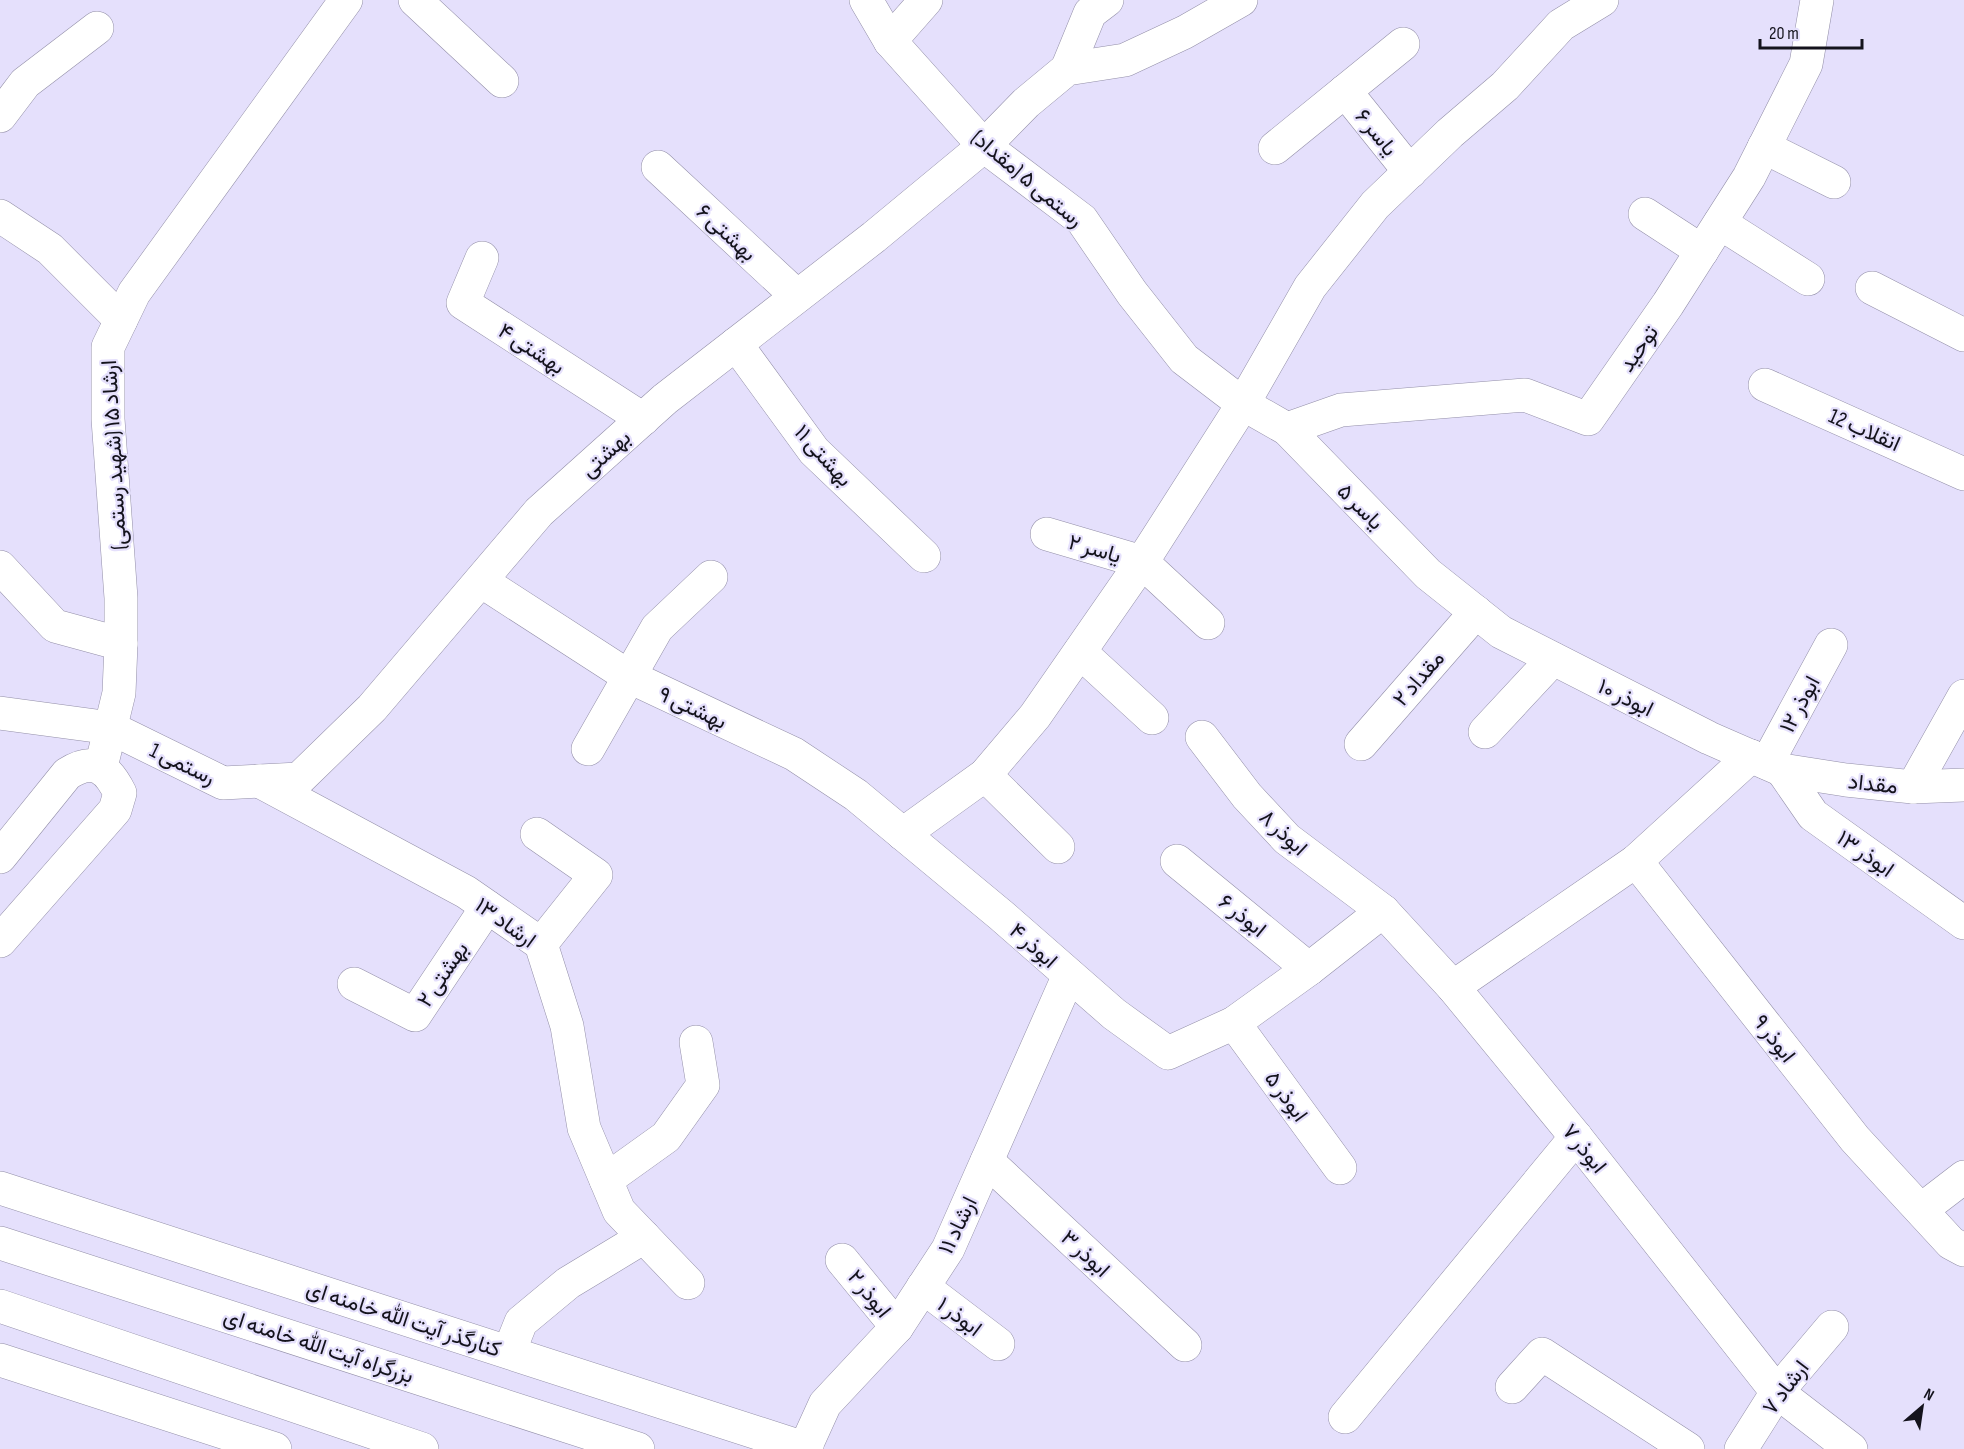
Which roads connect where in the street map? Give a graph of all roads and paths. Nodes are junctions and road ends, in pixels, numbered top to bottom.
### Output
1 (346, 0) edge
2 (415, 0) edge
3 (866, 0) edge
4 (926, 0) edge
5 (1107, 0) edge
6 (1602, 0) edge
7 (1817, 0) edge
8 (1218, 5) edge
9 (97, 28) dead end
10 (890, 41) junction
11 (1403, 44) dead end
12 (1067, 69) junction
13 (502, 81) dead end
14 (1345, 91) junction
15 (0, 116) edge
16 (984, 146) junction
17 (1764, 147) junction
18 (1275, 148) dead end
19 (658, 167) dead end
20 (1410, 172) junction
21 (1834, 182) dead end
22 (1645, 214) dead end
23 (0, 216) edge
24 (1720, 223) junction
25 (1702, 251) junction
26 (482, 258) dead end
27 (1808, 279) dead end
28 (1872, 288) dead end
29 (797, 296) junction
30 (121, 320) junction
31 (1964, 334) edge
32 (736, 344) junction
33 (1765, 385) dead end
34 (1243, 404) junction
35 (643, 419) junction
36 (1287, 429) junction
37 (1964, 474) edge
38 (1047, 534) dead end
39 (924, 556) dead end
40 (1142, 562) junction
41 (0, 567) edge
42 (711, 577) dead end
43 (481, 581) junction
44 (1476, 612) junction
45 (1208, 623) dead end
46 (121, 644) junction
47 (1831, 645) dead end
48 (1080, 652) junction
49 (1553, 659) junction
50 (628, 676) junction
51 (1964, 696) edge
52 (0, 713) edge
53 (1152, 718) dead end
54 (111, 728) junction
55 (1485, 732) dead end
56 (1202, 737) dead end
57 (1361, 744) dead end
58 (588, 749) dead end
59 (1767, 763) junction
60 (101, 767) junction
61 (986, 775) junction
62 (259, 781) junction
63 (1964, 785) edge
64 (1913, 787) junction
65 (537, 834) dead end
66 (903, 834) junction
67 (1058, 847) dead end
68 (0, 857) edge
69 (1177, 861) dead end
70 (1636, 861) junction
71 (487, 907) junction
72 (1383, 911) junction
73 (1964, 923) edge
74 (0, 941) edge
75 (541, 944) junction
76 (1309, 969) junction
77 (1069, 975) junction
78 (354, 984) dead end
79 (1453, 987) junction
80 (1234, 1023) junction
81 (696, 1042) dead end
82 (1576, 1137) junction
83 (987, 1161) junction
84 (1340, 1168) dead end
85 (1964, 1177) edge
86 (606, 1180) junction
87 (0, 1188) edge
88 (1921, 1210) junction
89 (644, 1237) junction
90 (0, 1242) edge
91 (1964, 1250) edge
92 (842, 1260) dead end
93 (688, 1283) dead end
94 (303, 1284) junction
95 (922, 1287) junction
96 (0, 1306) edge
97 (897, 1327) junction
98 (1832, 1327) dead end
99 (288, 1334) junction
100 (998, 1344) dead end
101 (1185, 1345) dead end
102 (509, 1352) junction
103 (160, 1359) junction
104 (0, 1360) edge
105 (1512, 1387) dead end
106 (1777, 1392) junction
107 (148, 1408) junction
108 (1345, 1417) dead end
109 (258, 1446) edge
110 (422, 1449) edge
111 (638, 1449) edge
112 (806, 1449) edge
113 (1688, 1449) edge
114 (1741, 1449) edge
115 (1851, 1449) edge

1 - 30 main road, ارشاد ۱۵ (شهید رستمی)
2 - 13 main road
3 - 10 main road, رستمی ۵ (مقداد)
4 - 10 main road
5 - 12 main road
6 - 20 main road
7 - 17 main road, توحید
8 - 12 main road
9 - 15 main road
10 - 16 main road, رستمی ۵ (مقداد)
11 - 14 main road
12 - 16 main road, بهشتی
14 - 18 main road
14 - 20 main road, یاسر ۶
16 - 29 main road, بهشتی
16 - 34 main road, رستمی ۵ (مقداد)
17 - 21 main road
17 - 24 main road, توحید
19 - 29 main road, بهشتی ۶
20 - 34 main road
22 - 25 main road
23 - 30 main road
24 - 25 main road, توحید
24 - 27 main road
25 - 36 main road, توحید
26 - 35 main road, بهشتی ۴
28 - 31 main road
29 - 32 main road, بهشتی
30 - 46 main road, ارشاد ۱۵ (شهید رستمی)
32 - 35 main road, بهشتی
32 - 39 main road, بهشتی ۱۱
33 - 37 main road, انقلاب 12
34 - 36 main road, یاسر ۵
34 - 40 main road
35 - 43 main road, بهشتی
36 - 44 main road, یاسر ۵
38 - 40 main road, یاسر ۲
40 - 45 main road
40 - 48 main road
41 - 46 main road
42 - 50 main road
43 - 50 main road, بهشتی ۹
43 - 62 main road, بهشتی
44 - 49 main road, ابوذر ۱۰
44 - 57 main road, مقداد ۲
46 - 54 main road, ارشاد ۱۵ (شهید رستمی)
47 - 59 main road, ابوذر ۱۲
48 - 53 main road
48 - 61 main road
49 - 55 main road
49 - 59 main road, ابوذر ۱۰
50 - 58 main road
50 - 66 main road, بهشتی ۹
51 - 64 main road
52 - 54 main road, رستمی 1
54 - 60 main road, ارشاد ۱۵ (شهید رستمی)
54 - 62 main road, رستمی 1
56 - 72 main road, ابوذر ۸
59 - 64 main road, مقداد
59 - 70 main road, ابوذر ۱۲
59 - 73 main road, ابوذر ۱۳
60 - 68 main road
60 - 74 main road
61 - 66 main road
61 - 67 main road
62 - 71 main road, ارشاد ۱۳
63 - 64 main road, مقداد
65 - 75 main road
66 - 77 main road, ابوذر ۴
69 - 76 main road, ابوذر ۶
70 - 79 main road, ابوذر ۱۲
70 - 88 main road, ابوذر ۹
71 - 75 main road, ارشاد ۱۳
71 - 78 main road, بهشتی ۲
72 - 76 main road
72 - 79 main road, ابوذر ۷
75 - 86 main road, ارشاد ۱۳
76 - 80 main road
77 - 80 main road, ابوذر ۴
77 - 83 main road, ارشاد ۱۱
79 - 82 main road, ابوذر ۷
80 - 84 main road, ابوذر ۵
81 - 86 main road
82 - 106 main road, ابوذر ۷
82 - 108 main road
83 - 95 main road, ارشاد ۱۱
83 - 101 main road, ابوذر ۳
85 - 88 main road
86 - 89 main road, ارشاد ۱۳
87 - 94 main road, کنارگذر آیت الله خامنه ای
88 - 91 main road, ابوذر ۹
89 - 93 main road, ارشاد ۱۳
89 - 102 main road
90 - 99 main road, بزرگراه آیت الله خامنه ای
92 - 97 main road, ابوذر ۲
94 - 99 main road
94 - 102 main road, کنارگذر آیت الله خامنه ای
95 - 97 main road, ارشاد ۱۱
95 - 100 main road, ابوذر ۱
96 - 103 main road
97 - 112 main road, ارشاد ۱۱
98 - 106 main road, ارشاد ۷
99 - 111 main road, بزرگراه آیت الله خامنه ای
102 - 112 main road, کنارگذر آیت الله خامنه ای
103 - 107 main road
103 - 110 main road
104 - 107 main road
105 - 113 main road
106 - 114 main road, ارشاد ۷
106 - 115 main road, ابوذر ۷
107 - 109 main road

